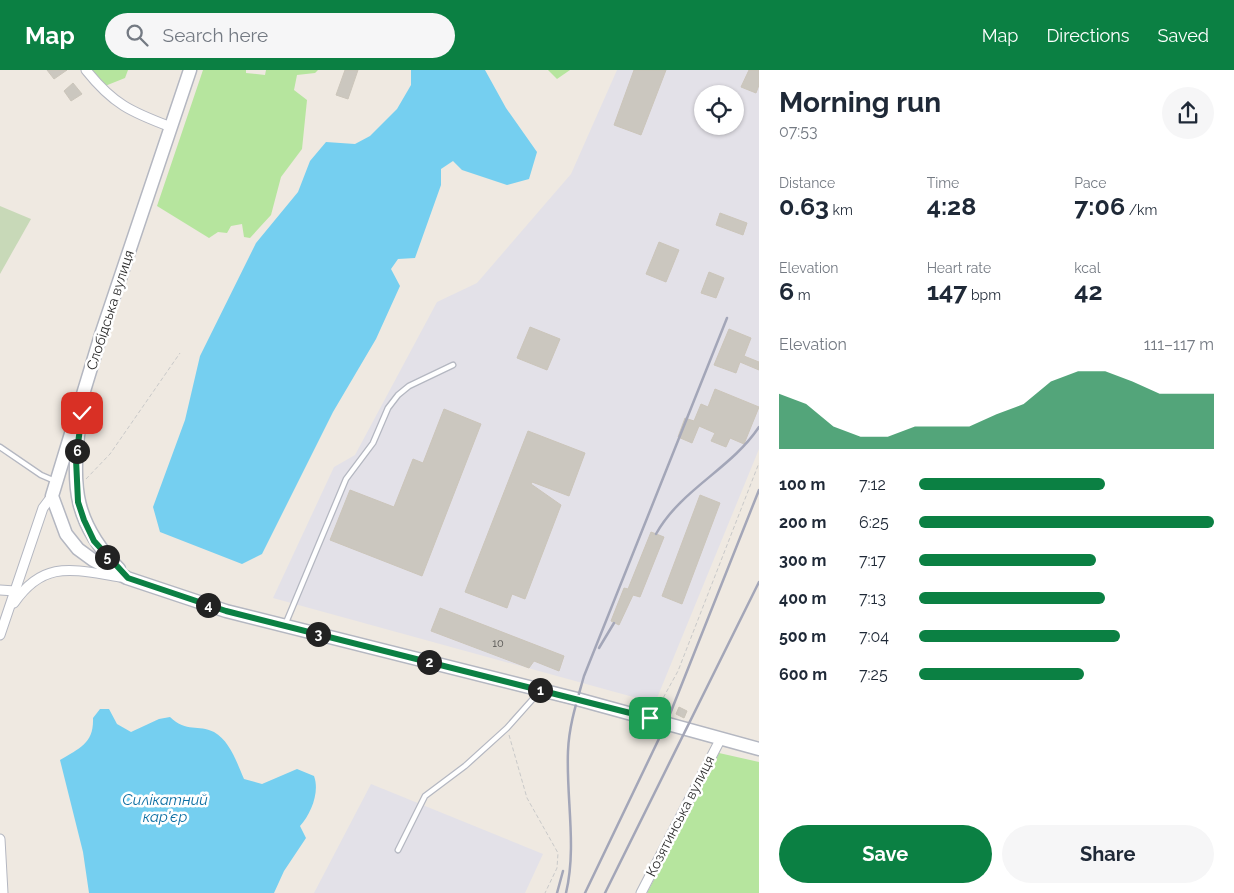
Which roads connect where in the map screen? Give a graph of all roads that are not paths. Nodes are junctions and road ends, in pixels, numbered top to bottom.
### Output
1 (86, 70) edge
2 (190, 70) edge
3 (171, 127) junction
4 (453, 364) dead end
5 (87, 380) junction
6 (0, 447) edge
7 (56, 481) junction
8 (52, 496) junction
9 (128, 578) junction
10 (0, 590) edge
11 (15, 591) junction
12 (9, 609) junction
13 (2, 623) edge
14 (285, 626) junction
15 (0, 635) edge
16 (541, 690) junction
17 (720, 740) junction
18 (759, 749) edge
19 (0, 839) edge
20 (398, 850) dead end
21 (3, 893) edge
22 (642, 893) edge

1 - 3 street
2 - 3 street, Слобідська вулиця
3 - 5 street, Слобідська вулиця
4 - 14 lane
5 - 7 street, Слобідська вулиця
5 - 9 street
6 - 7 lane
7 - 8 street, Слобідська вулиця
8 - 9 street
8 - 11 street
9 - 12 street
9 - 14 street
10 - 11 street
11 - 12 street
12 - 13 street
13 - 15 street
14 - 16 street
16 - 17 street
16 - 20 lane
17 - 18 street
17 - 22 street, Козятинська вулиця
19 - 21 street

